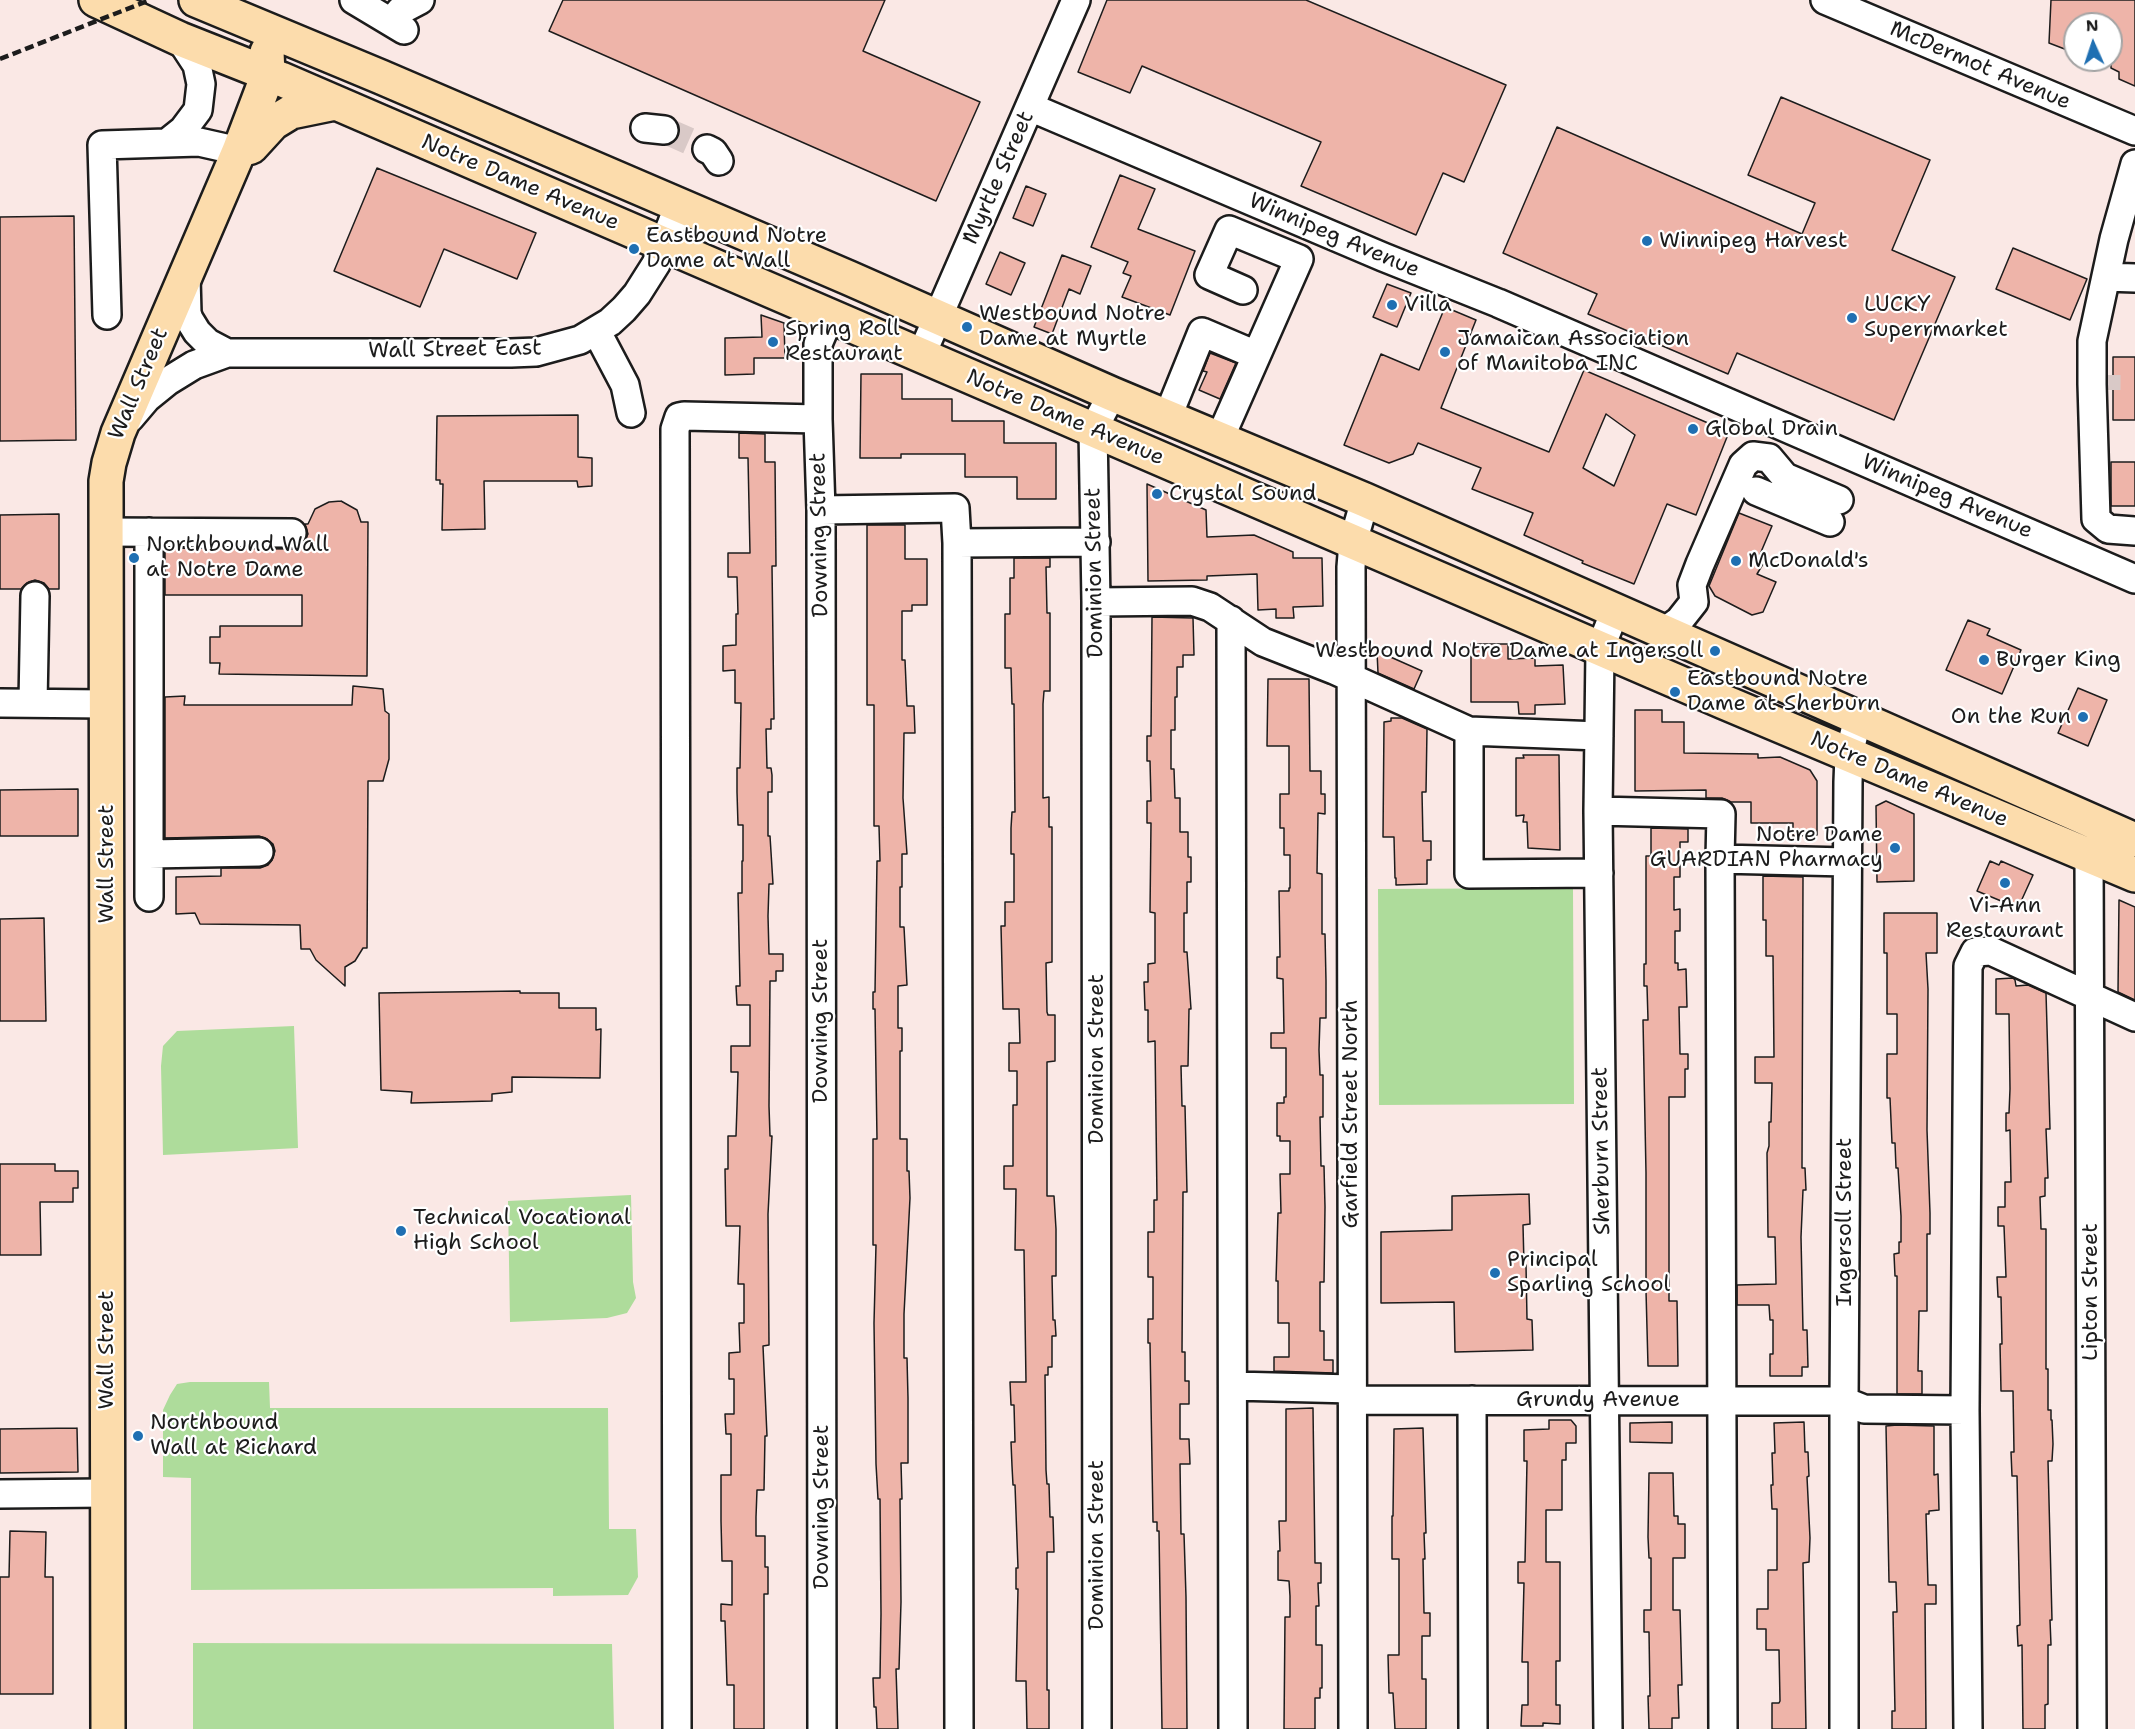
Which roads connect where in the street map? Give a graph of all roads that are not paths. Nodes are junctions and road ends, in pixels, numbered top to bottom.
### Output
1 (96, 0) edge
2 (196, 0) edge
3 (354, 0) edge
4 (420, 0) edge
5 (1076, 0) edge
6 (1825, 0) edge
7 (267, 30) junction
8 (180, 39) junction
9 (268, 74) junction
10 (334, 103) junction
11 (1030, 107) junction
12 (2135, 131) edge
13 (168, 142) junction
14 (238, 151) junction
15 (2135, 164) edge
16 (679, 205) junction
17 (1272, 210) junction
18 (1260, 243) junction
19 (664, 245) junction
20 (186, 274) junction
21 (2106, 277) junction
22 (2135, 278) edge
23 (1243, 290) dead end
24 (107, 315) dead end
25 (830, 316) junction
26 (937, 317) junction
27 (597, 332) junction
28 (2092, 341) junction
29 (227, 353) junction
30 (1256, 355) junction
31 (921, 356) junction
32 (1112, 394) junction
33 (631, 413) dead end
34 (1168, 416) junction
35 (818, 419) junction
36 (1093, 430) junction
37 (118, 433) junction
38 (2093, 433) junction
39 (1220, 438) junction
40 (1756, 491) dead end
41 (1365, 500) junction
42 (821, 510) junction
43 (2108, 529) junction
44 (2135, 531) edge
45 (105, 532) junction
46 (150, 532) junction
47 (292, 533) dead end
48 (1096, 542) junction
49 (1353, 542) junction
50 (957, 543) junction
51 (2081, 556) junction
52 (2135, 579) edge
53 (35, 596) dead end
54 (1096, 602) junction
55 (1615, 611) junction
56 (1231, 620) junction
57 (1664, 632) junction
58 (1600, 649) junction
59 (1351, 678) junction
60 (0, 703) edge
61 (33, 703) junction
62 (1858, 717) junction
63 (106, 719) junction
64 (1469, 731) junction
65 (149, 734) junction
66 (1599, 736) junction
67 (1849, 755) junction
68 (1598, 812) junction
69 (2131, 836) edge
70 (259, 852) dead end
71 (149, 854) junction
72 (2090, 855) junction
73 (1720, 859) junction
74 (1847, 862) junction
75 (1599, 873) junction
76 (2135, 875) edge
77 (149, 897) dead end
78 (2090, 996) junction
79 (2135, 1017) edge
80 (1234, 1386) junction
81 (1352, 1394) junction
82 (1472, 1400) junction
83 (1605, 1401) junction
84 (1722, 1401) junction
85 (1844, 1401) junction
86 (1965, 1410) junction
87 (107, 1493) junction
88 (0, 1494) edge
89 (108, 1729) edge
90 (677, 1729) edge
91 (822, 1729) edge
92 (959, 1729) edge
93 (1097, 1729) edge
94 (1233, 1729) edge
95 (1353, 1729) edge
96 (1473, 1729) edge
97 (1608, 1729) edge
98 (1722, 1729) edge
99 (1844, 1729) edge
100 (1968, 1729) edge
101 (2092, 1729) edge

1 - 8 main road, Notre Dame Avenue
2 - 7 main road, Notre Dame Avenue
3 - 4 street
5 - 11 street, Myrtle Street
6 - 12 street, McDermot Avenue
7 - 9 main road, Wall Street
7 - 16 main road, Notre Dame Avenue
8 - 9 main road, Notre Dame Avenue
8 - 13 street
9 - 10 main road, Notre Dame Avenue
9 - 14 main road, Wall Street
10 - 14 main road
10 - 19 main road, Notre Dame Avenue
11 - 17 street, Winnipeg Avenue
11 - 26 street, Myrtle Street
13 - 14 street
13 - 24 street
14 - 20 main road, Wall Street
15 - 21 street
16 - 19 street, Wall Street East
16 - 26 main road, Notre Dame Avenue
17 - 18 street
17 - 51 street, Winnipeg Avenue
18 - 23 street
18 - 30 street
19 - 25 main road, Notre Dame Avenue
19 - 27 street, Wall Street East
20 - 29 street
20 - 37 main road, Wall Street
21 - 22 street
21 - 28 street
25 - 31 main road, Notre Dame Avenue
25 - 35 street, Downing Street
26 - 31 street, Myrtle Street
26 - 32 main road, Notre Dame Avenue
27 - 29 street, Wall Street East
27 - 33 street
28 - 38 street
28 - 38 street
29 - 37 street
30 - 34 street
30 - 39 street
31 - 36 main road, Notre Dame Avenue
32 - 34 main road, Notre Dame Avenue
32 - 36 street, Dominion Street
34 - 39 main road, Notre Dame Avenue
35 - 42 street, Downing Street
35 - 90 street
36 - 48 street, Dominion Street
36 - 49 main road, Notre Dame Avenue
37 - 45 main road, Wall Street
38 - 43 street
39 - 41 main road, Notre Dame Avenue
40 - 57 street
41 - 49 street, Garfield Street North
41 - 55 main road, Notre Dame Avenue
42 - 50 street
42 - 91 street, Downing Street
43 - 44 street
43 - 51 street
45 - 46 street
45 - 63 main road, Wall Street
46 - 47 street
46 - 65 street
48 - 50 street
48 - 54 street, Dominion Street
49 - 58 main road, Notre Dame Avenue
49 - 59 street, Garfield Street North
50 - 92 street
51 - 52 street, Winnipeg Avenue
53 - 61 street
54 - 56 street
54 - 93 street, Dominion Street
55 - 57 main road, Notre Dame Avenue
55 - 58 street, Sherburn Street
56 - 59 street
56 - 80 street
57 - 62 main road, Notre Dame Avenue
58 - 66 street, Sherburn Street
58 - 67 main road, Notre Dame Avenue
59 - 64 street
59 - 81 street, Garfield Street North
60 - 61 street
61 - 63 street
62 - 67 street, Ingersoll Street
62 - 69 main road, Notre Dame Avenue
63 - 65 street
63 - 87 main road, Wall Street
64 - 66 street
64 - 75 street
65 - 71 street
66 - 68 street, Sherburn Street
67 - 72 main road, Notre Dame Avenue
67 - 74 street, Ingersoll Street
68 - 73 street
68 - 75 street, Sherburn Street
70 - 71 street
71 - 77 street
72 - 76 main road, Notre Dame Avenue
72 - 78 street, Lipton Street
73 - 74 street
73 - 84 street
74 - 85 street, Ingersoll Street
75 - 83 street, Sherburn Street
78 - 79 street
78 - 86 street
78 - 101 street, Lipton Street
80 - 81 street, Grundy Avenue
80 - 94 street
81 - 82 street, Grundy Avenue
81 - 95 street, Garfield Street North
82 - 83 street, Grundy Avenue
82 - 96 street
83 - 84 street, Grundy Avenue
83 - 97 street, Sherburn Street
84 - 85 street, Grundy Avenue
84 - 98 street
85 - 86 street, Grundy Avenue
85 - 99 street, Ingersoll Street
86 - 100 street
87 - 88 street
87 - 89 main road, Wall Street

